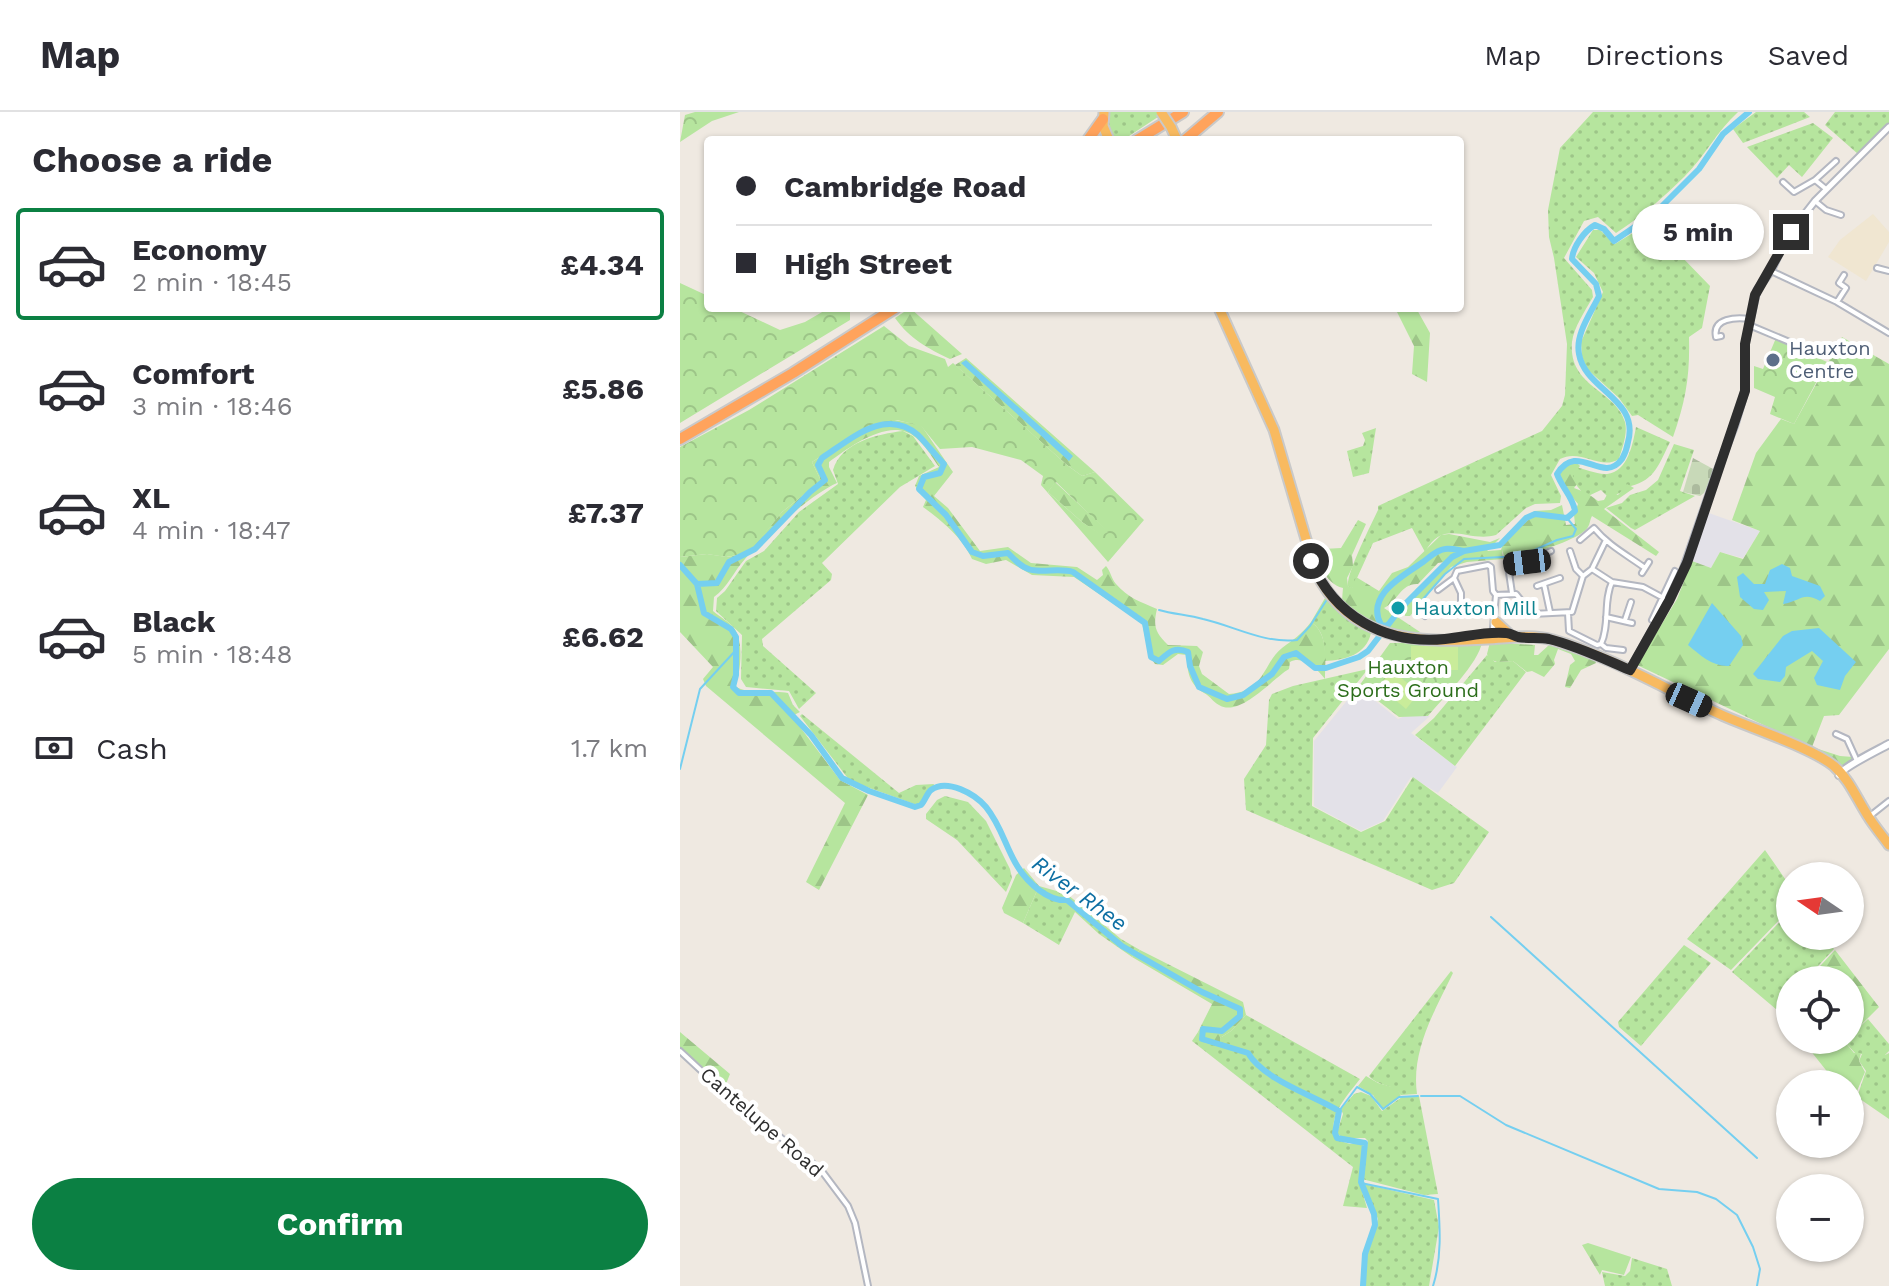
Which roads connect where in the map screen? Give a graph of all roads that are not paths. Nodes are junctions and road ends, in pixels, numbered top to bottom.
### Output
1 (1161, 112) edge
2 (1171, 112) edge
3 (1183, 112) edge
4 (1218, 112) edge
5 (1104, 116) edge
6 (1889, 127) edge
7 (1091, 136) edge
8 (1108, 136) edge
9 (1132, 136) edge
10 (1144, 136) edge
11 (1175, 136) edge
12 (1190, 136) edge
13 (1836, 161) dead end
14 (1815, 180) junction
15 (1783, 182) dead end
16 (1826, 189) junction
17 (1815, 201) junction
18 (1841, 215) dead end
19 (1877, 268) dead end
20 (1771, 271) junction
21 (1889, 271) edge
22 (1844, 275) dead end
23 (1837, 302) junction
24 (877, 312) edge
25 (889, 312) edge
26 (1221, 312) edge
27 (1727, 312) dead end
28 (1730, 319) junction
29 (1749, 322) junction
30 (1889, 333) edge
31 (1721, 336) dead end
32 (1811, 351) dead end
33 (680, 433) edge
34 (680, 439) edge
35 (1580, 540) dead end
36 (1605, 542) junction
37 (1551, 551) dead end
38 (1570, 551) dead end
39 (1649, 562) dead end
40 (1592, 569) junction
41 (1675, 571) dead end
42 (1583, 576) junction
43 (1454, 578) junction
44 (1560, 578) dead end
45 (1612, 582) junction
46 (1544, 584) junction
47 (1537, 586) dead end
48 (1438, 590) dead end
49 (1512, 593) junction
50 (1496, 595) junction
51 (1662, 596) junction
52 (1669, 601) junction
53 (1426, 602) dead end
54 (1631, 602) dead end
55 (1431, 609) junction
56 (1461, 612) junction
57 (1550, 612) junction
58 (1568, 613) junction
59 (1425, 616) dead end
60 (1606, 617) junction
61 (1625, 620) junction
62 (1652, 620) dead end
63 (1632, 623) dead end
64 (1494, 628) junction
65 (1513, 635) junction
66 (1601, 644) junction
67 (1623, 650) dead end
68 (1630, 670) junction
69 (1836, 734) dead end
70 (1889, 744) edge
71 (1854, 765) junction
72 (1842, 777) junction
73 (1889, 801) edge
74 (1868, 817) junction
75 (1889, 845) edge
76 (680, 1051) edge
77 (868, 1286) edge

1 - 11 highway, bridge
2 - 9 highway
3 - 10 highway
4 - 12 highway
5 - 7 highway
5 - 8 highway
6 - 16 street
13 - 14 street
14 - 15 street
14 - 16 street
16 - 17 street
17 - 18 street
17 - 20 street
19 - 21 street
20 - 23 street
20 - 29 street
22 - 23 street
23 - 30 street
24 - 33 highway
25 - 34 highway
26 - 64 highway
27 - 28 street
28 - 29 street
28 - 31 street
29 - 32 street
29 - 52 street
35 - 36 street
36 - 39 street
36 - 40 street
37 - 49 street
38 - 42 street
40 - 42 street
40 - 45 street
41 - 51 street
42 - 58 street
43 - 48 street
43 - 50 street
43 - 56 street
44 - 46 street
45 - 51 street
45 - 60 street
46 - 47 street
46 - 57 street
49 - 50 street
49 - 57 street
50 - 64 street
51 - 52 street
51 - 62 street
52 - 68 street
53 - 55 street
54 - 61 street
55 - 56 street
55 - 59 street
56 - 64 street
57 - 58 street
58 - 66 street
60 - 61 street
60 - 66 street
61 - 63 street
64 - 65 highway
64 - 65 highway
65 - 68 highway
66 - 67 street
68 - 72 highway
69 - 71 street
70 - 71 main road
71 - 72 main road
72 - 74 highway
73 - 74 street
74 - 75 highway
76 - 77 street, Cantelupe Road

